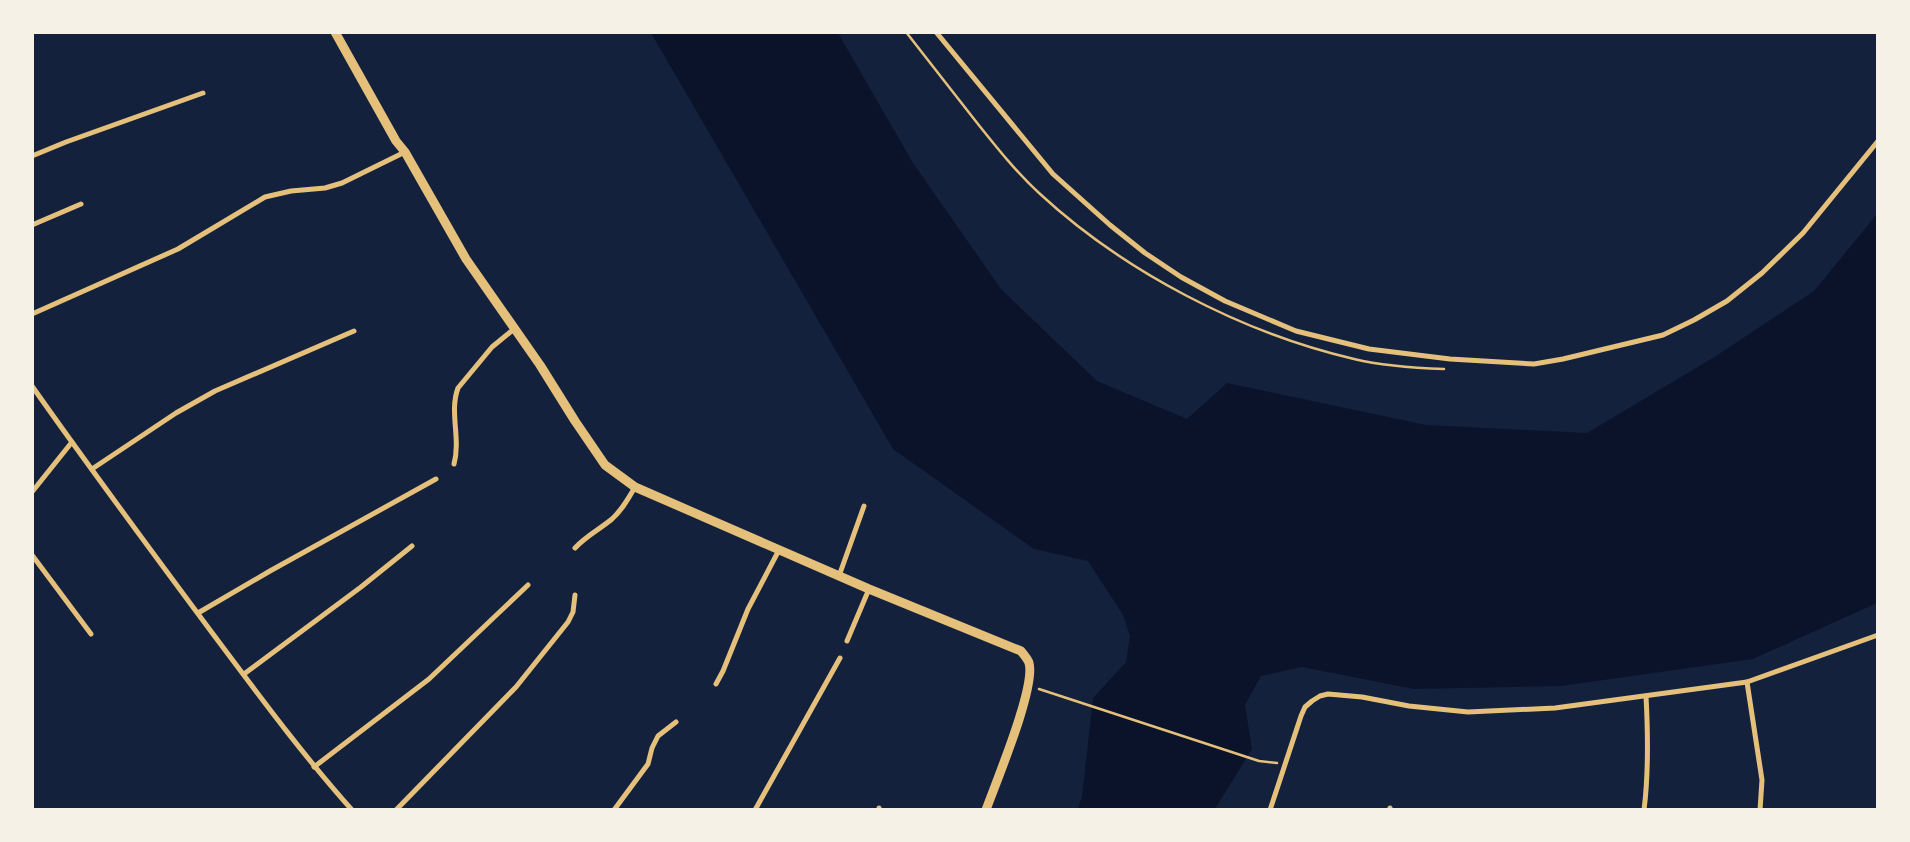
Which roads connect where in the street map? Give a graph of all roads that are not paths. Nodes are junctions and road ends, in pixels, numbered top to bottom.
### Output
1 (336, 32) edge
2 (936, 32) edge
3 (203, 92) dead end
4 (1878, 141) edge
5 (405, 152) junction
6 (32, 156) edge
7 (81, 204) dead end
8 (32, 225) edge
9 (32, 314) edge
10 (514, 329) junction
11 (354, 331) dead end
12 (32, 386) edge
13 (72, 442) junction
14 (454, 464) dead end
15 (92, 469) junction
16 (436, 479) dead end
17 (635, 487) junction
18 (32, 492) edge
19 (864, 506) dead end
20 (412, 546) dead end
21 (575, 548) dead end
22 (779, 550) junction
23 (32, 554) edge
24 (839, 576) junction
25 (528, 585) dead end
26 (869, 589) junction
27 (575, 595) dead end
28 (198, 613) junction
29 (91, 634) dead end
30 (1878, 636) edge
31 (847, 641) dead end
32 (840, 658) dead end
33 (244, 674) junction
34 (1746, 682) junction
35 (716, 684) dead end
36 (1646, 696) junction
37 (676, 722) dead end
38 (314, 767) junction
39 (352, 810) edge
40 (396, 810) edge
41 (614, 810) edge
42 (755, 810) edge
43 (986, 810) edge
44 (1270, 810) edge
45 (1644, 810) edge
46 (1760, 810) edge

1 - 5 main road
2 - 4 street
3 - 6 street
5 - 9 street
5 - 10 main road
7 - 8 street
10 - 14 street
10 - 17 main road
11 - 15 street
12 - 13 street
13 - 15 street
13 - 18 street
15 - 28 street
16 - 28 street
17 - 21 street
17 - 22 main road
19 - 24 street
20 - 33 street
22 - 24 main road
22 - 35 street
23 - 29 street
24 - 26 main road
25 - 38 street
26 - 31 street
26 - 43 main road
27 - 40 street
28 - 33 street
30 - 34 street
32 - 42 street
33 - 38 street
34 - 36 street
34 - 46 street
36 - 44 street
36 - 45 street
37 - 41 street
38 - 39 street

